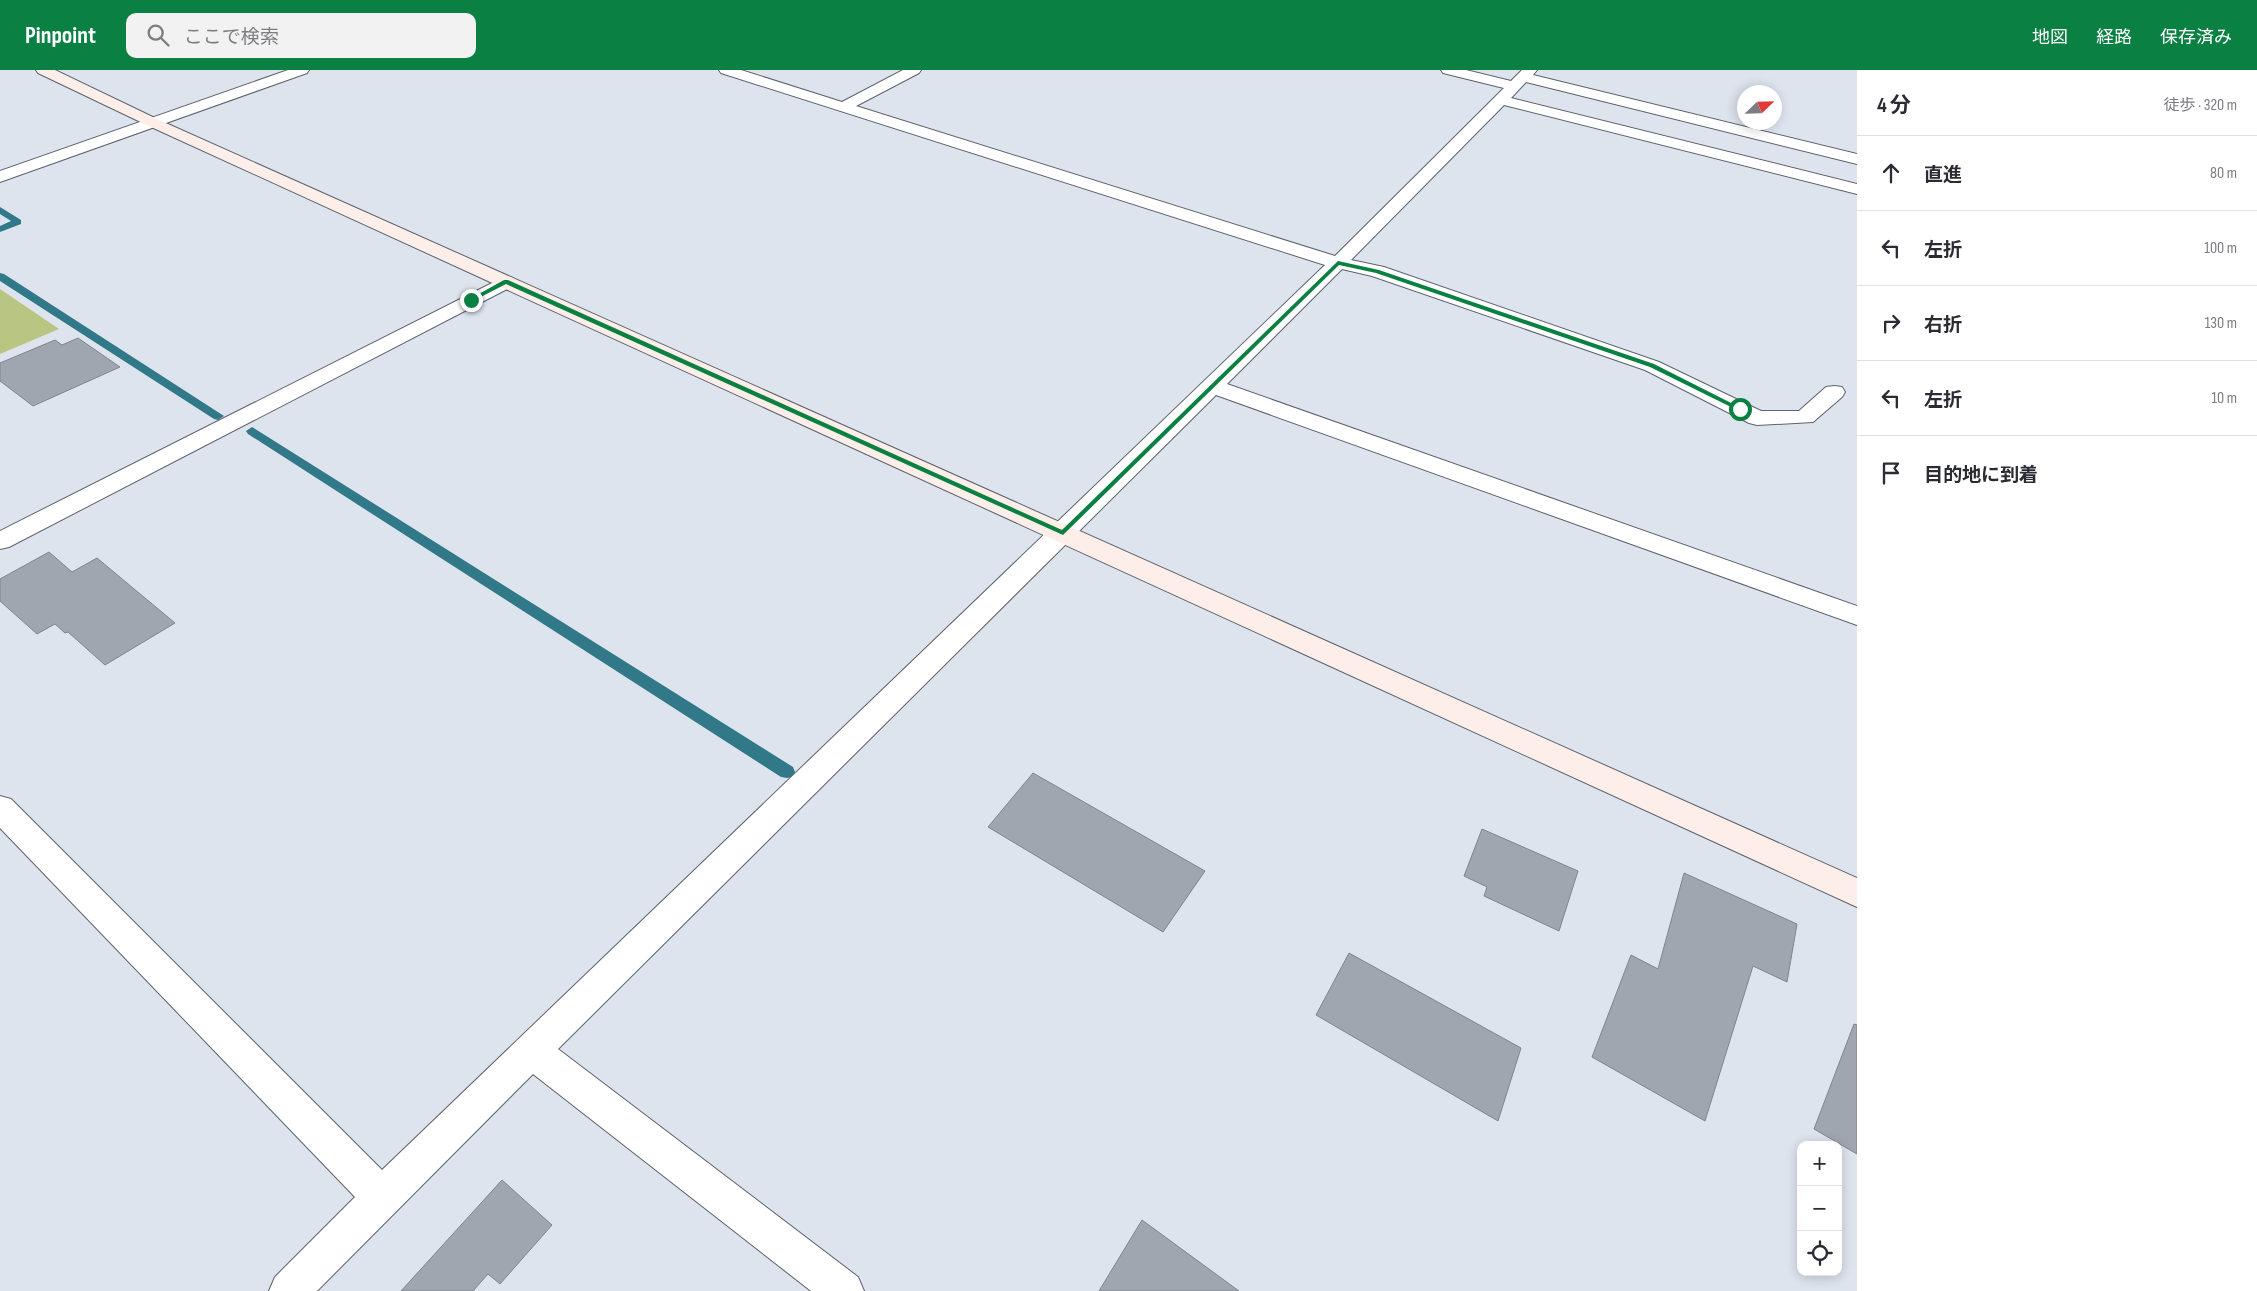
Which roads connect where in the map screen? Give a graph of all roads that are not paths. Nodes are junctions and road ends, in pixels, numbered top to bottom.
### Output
1 (43, 70) edge
2 (302, 70) edge
3 (726, 70) edge
4 (914, 70) edge
5 (1448, 70) edge
6 (1523, 78) edge
7 (1501, 100) junction
8 (843, 107) junction
9 (154, 123) junction
10 (1857, 159) edge
11 (0, 177) edge
12 (1857, 189) edge
13 (1338, 263) junction
14 (506, 282) junction
15 (1211, 386) junction
16 (1834, 392) dead end
17 (1063, 533) junction
18 (0, 541) edge
19 (1857, 616) edge
20 (0, 808) edge
21 (1857, 894) edge
22 (532, 1051) junction
23 (382, 1197) junction
24 (289, 1291) edge
25 (844, 1291) edge

1 - 9 street
2 - 9 street
3 - 8 street
4 - 8 street
5 - 6 street
6 - 7 street
6 - 10 street
7 - 12 street
7 - 13 street
8 - 13 street
9 - 11 street
9 - 14 street
13 - 15 street
13 - 16 street
14 - 17 street
14 - 18 street
15 - 17 street
15 - 19 street
17 - 21 street
17 - 22 street
20 - 23 street
22 - 23 street
22 - 25 street
23 - 24 street

